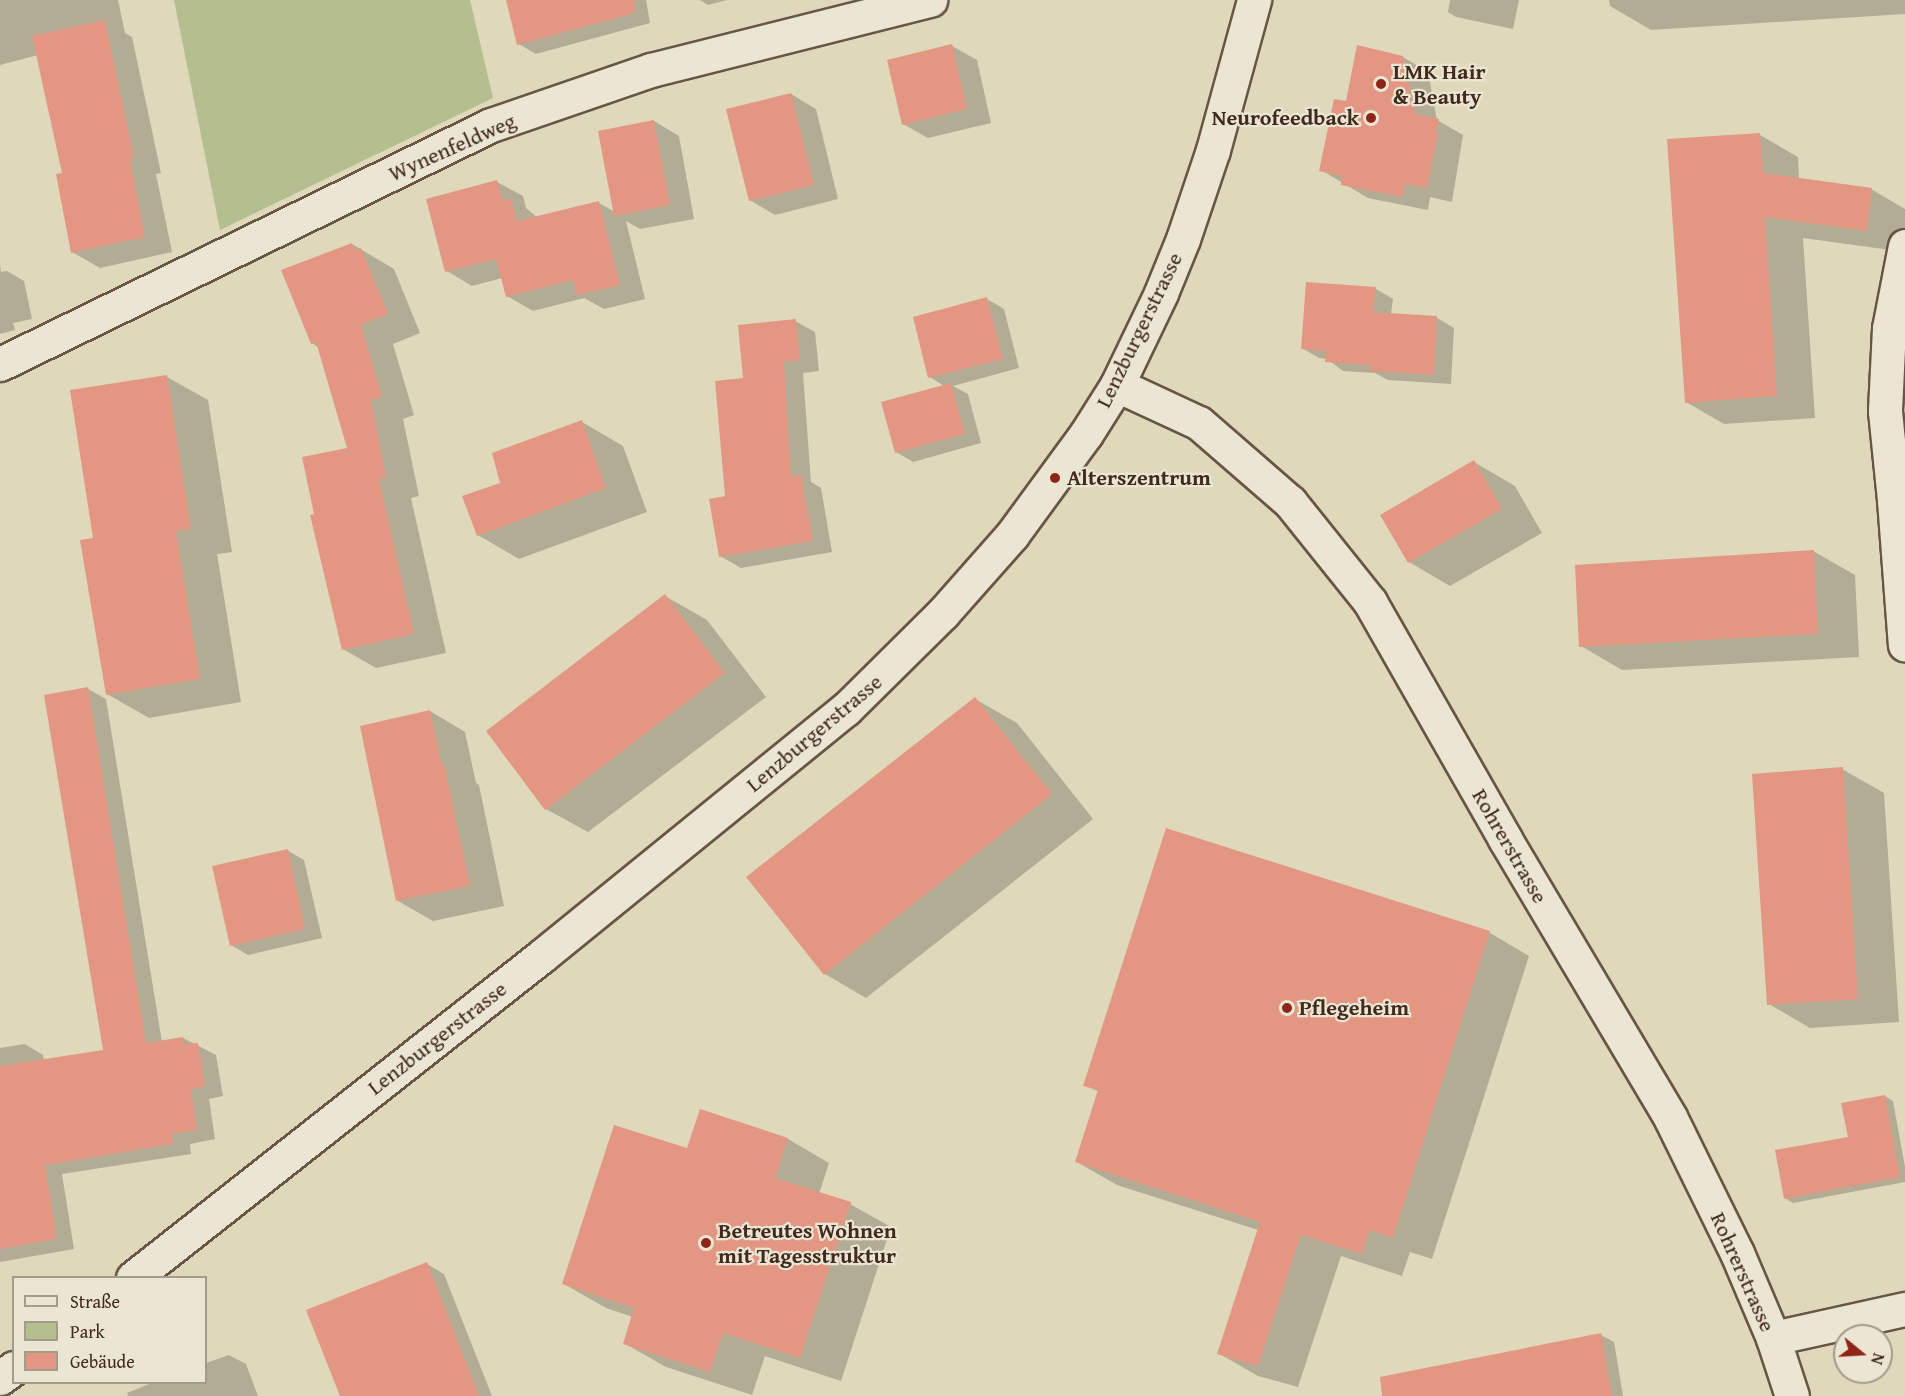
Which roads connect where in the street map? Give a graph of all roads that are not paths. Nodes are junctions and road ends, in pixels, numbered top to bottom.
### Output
1 (930, 0) edge
2 (1254, 0) edge
3 (1905, 246) edge
4 (0, 364) edge
5 (1117, 385) junction
6 (1899, 500) edge
7 (1905, 645) edge
8 (136, 1276) edge
9 (1905, 1309) edge
10 (1773, 1338) junction
11 (1792, 1396) edge

1 - 4 main road, Wynenfeldweg
2 - 5 main road, Lenzburgerstrasse
3 - 6 main road
5 - 8 main road, Lenzburgerstrasse
5 - 10 main road, Rohrerstrasse
6 - 7 main road
9 - 10 main road
10 - 11 main road, Rohrerstrasse

